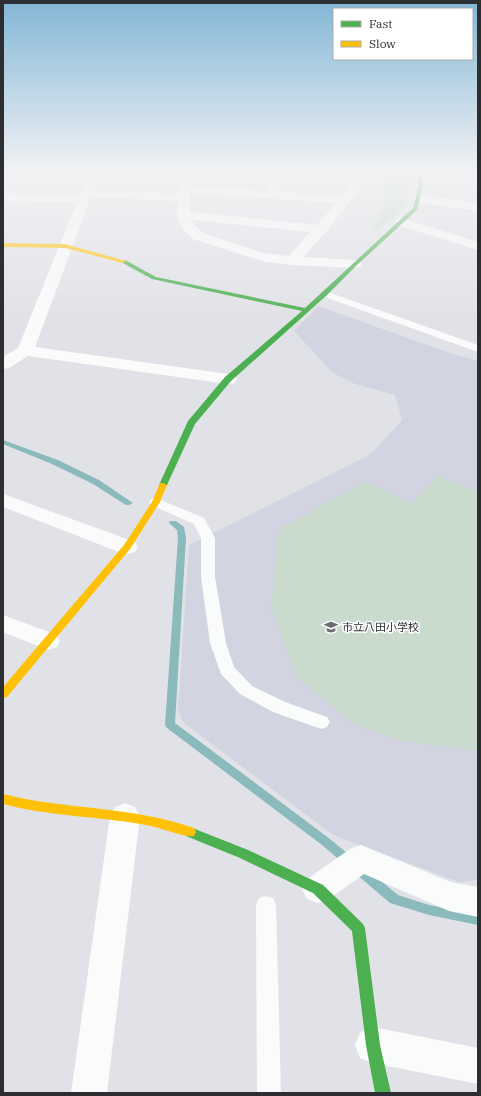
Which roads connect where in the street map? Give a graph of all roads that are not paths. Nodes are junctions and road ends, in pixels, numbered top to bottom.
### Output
1 (75, 221) edge
2 (186, 221) edge
3 (244, 221) edge
4 (327, 221) edge
5 (402, 222) joint
6 (321, 229) junction
7 (3, 246) edge
8 (65, 246) junction
9 (478, 246) edge
10 (292, 261) junction
11 (355, 264) junction
12 (325, 294) junction
13 (306, 310) junction
14 (478, 349) edge
15 (25, 351) junction
16 (3, 364) edge
17 (228, 378) junction
18 (3, 500) edge
19 (156, 502) junction
20 (127, 547) junction
21 (3, 623) edge
22 (48, 641) junction
23 (3, 694) edge
24 (321, 722) dead end
25 (3, 799) edge
26 (125, 816) junction
27 (339, 874) junction
28 (478, 902) edge
29 (266, 904) dead end
30 (373, 1045) junction
31 (478, 1066) edge
32 (89, 1093) edge
33 (269, 1093) edge
34 (383, 1093) edge

1 - 8 street
2 - 10 street
3 - 6 street
4 - 6 street
5 - 9 street
5 - 11 street
6 - 10 street
7 - 8 street
8 - 13 street
8 - 15 street
10 - 11 street
11 - 12 street
12 - 13 street
12 - 14 lane
13 - 17 street
15 - 16 street
15 - 17 street
17 - 19 street
18 - 20 street
19 - 20 street
19 - 24 lane
20 - 22 street
21 - 22 street
22 - 23 street
25 - 26 street
26 - 27 street
26 - 32 street
27 - 28 street
27 - 30 street
29 - 33 lane
30 - 31 street
30 - 34 street

